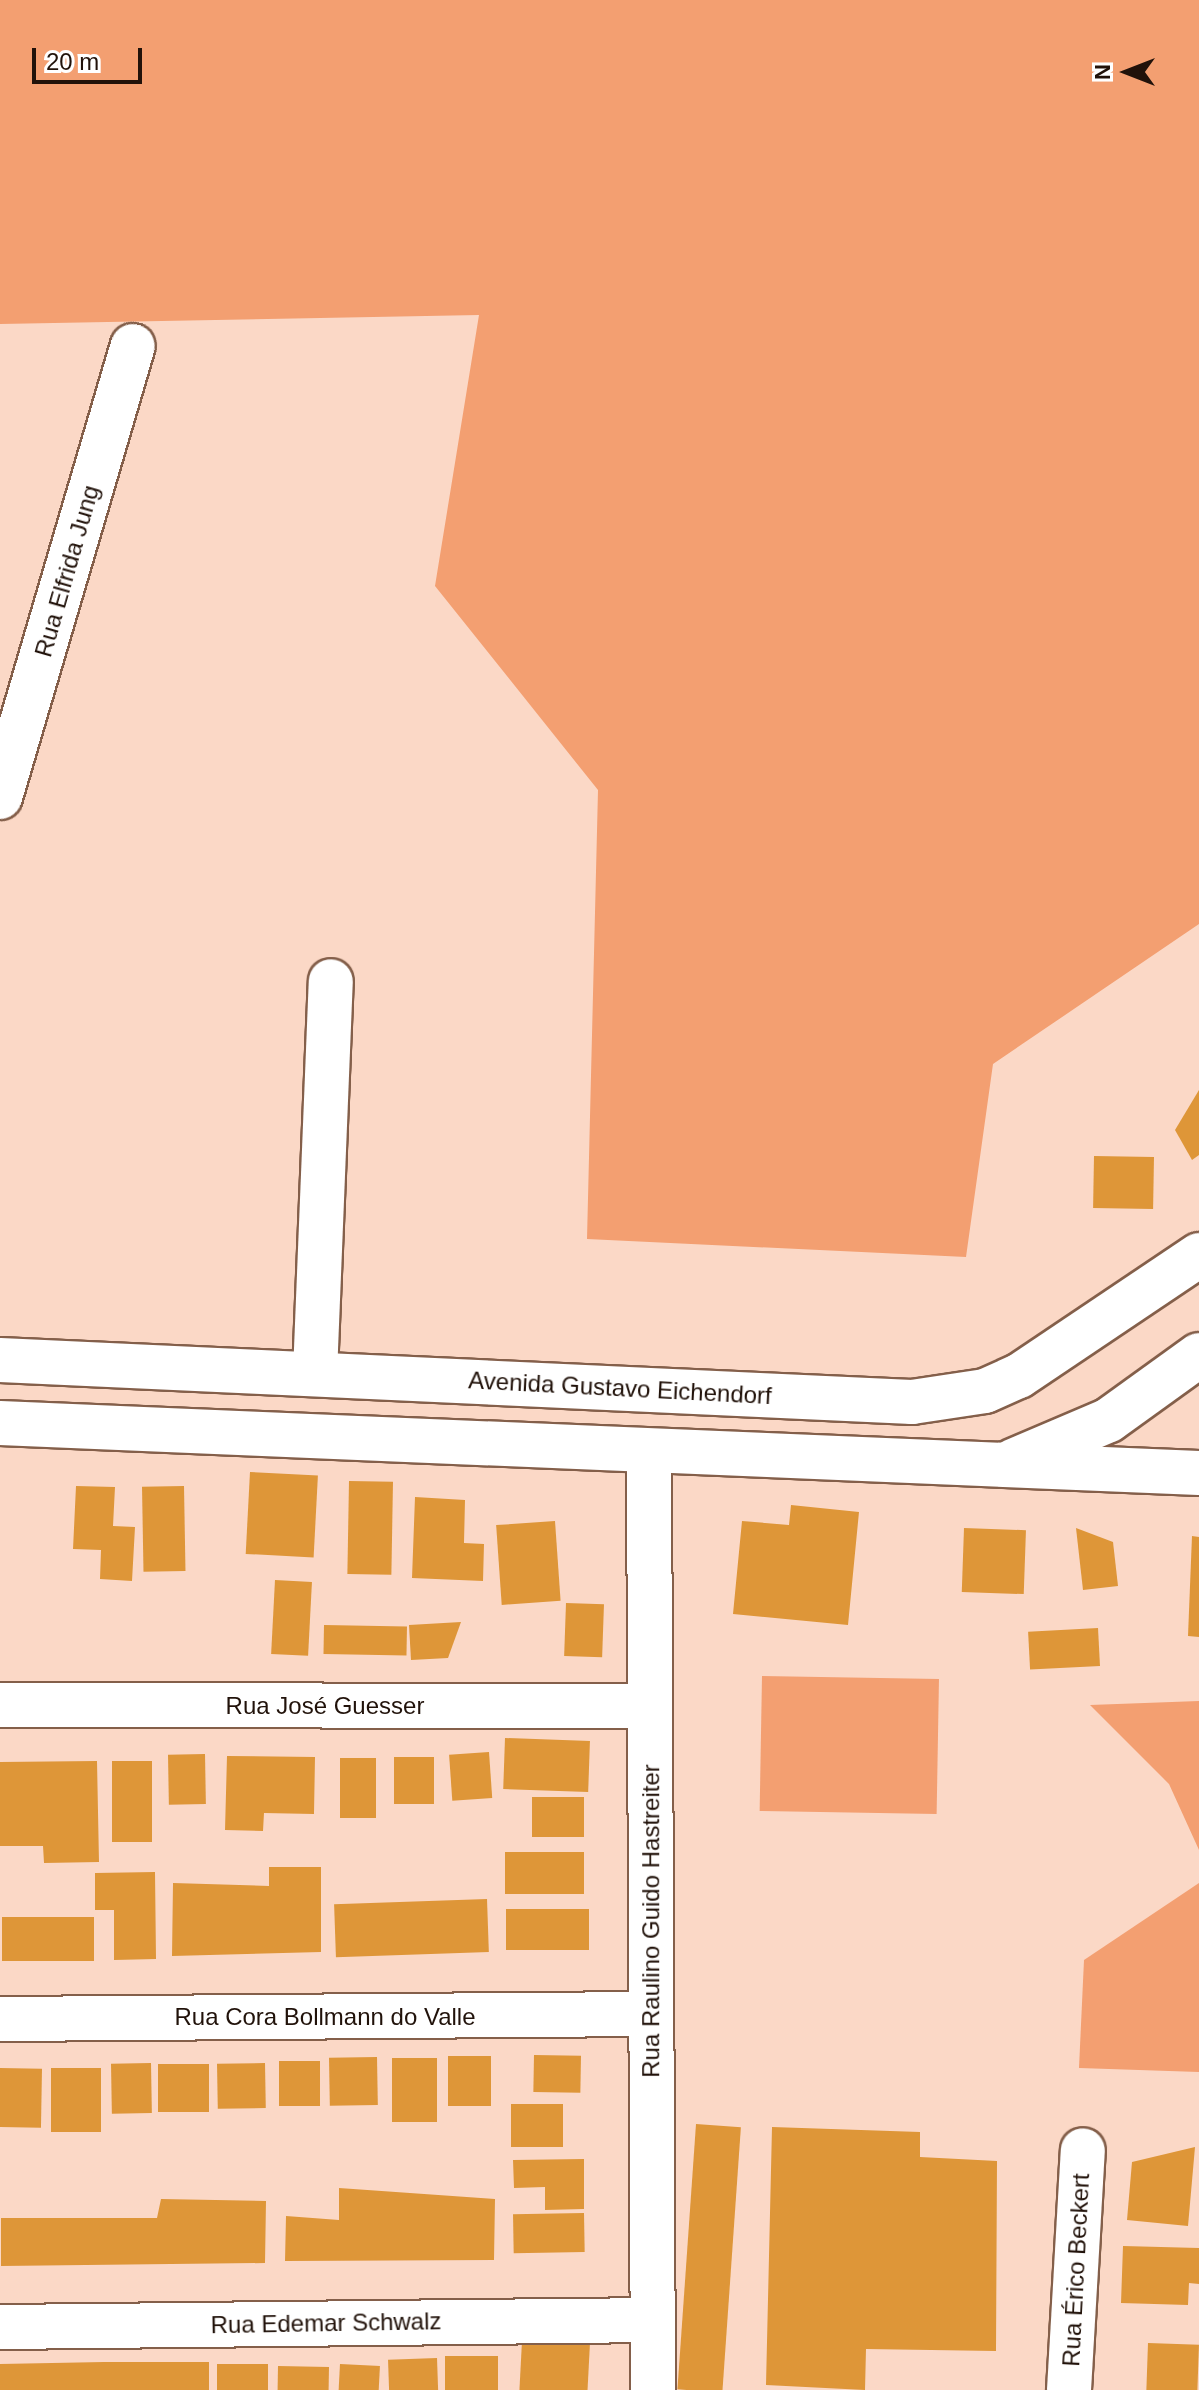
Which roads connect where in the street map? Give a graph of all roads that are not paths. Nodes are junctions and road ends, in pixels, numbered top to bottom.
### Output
1 (133, 346) dead end
2 (0, 797) edge
3 (331, 981) dead end
4 (1199, 1255) edge
5 (1199, 1355) edge
6 (0, 1360) edge
7 (315, 1374) junction
8 (0, 1423) edge
9 (649, 1453) junction
10 (992, 1468) junction
11 (1199, 1473) edge
12 (0, 1705) edge
13 (650, 1706) junction
14 (651, 2014) junction
15 (0, 2019) edge
16 (1083, 2150) dead end
17 (653, 2320) junction
18 (0, 2327) edge
19 (653, 2390) edge
20 (1069, 2390) edge

1 - 2 street, Rua Elfrida Jung
3 - 7 street
4 - 7 street, Avenida Gustavo Eichendorf
5 - 10 street
6 - 7 street, Avenida Gustavo Eichendorf
8 - 9 street
9 - 10 street
9 - 13 street, Rua Raulino Guido Hastreiter
10 - 11 street
12 - 13 street, Rua José Guesser
13 - 14 street, Rua Raulino Guido Hastreiter
14 - 15 street, Rua Cora Bollmann do Valle
14 - 17 street, Rua Raulino Guido Hastreiter
16 - 20 street, Rua Érico Beckert
17 - 18 street, Rua Edemar Schwalz
17 - 19 street, Rua Raulino Guido Hastreiter

